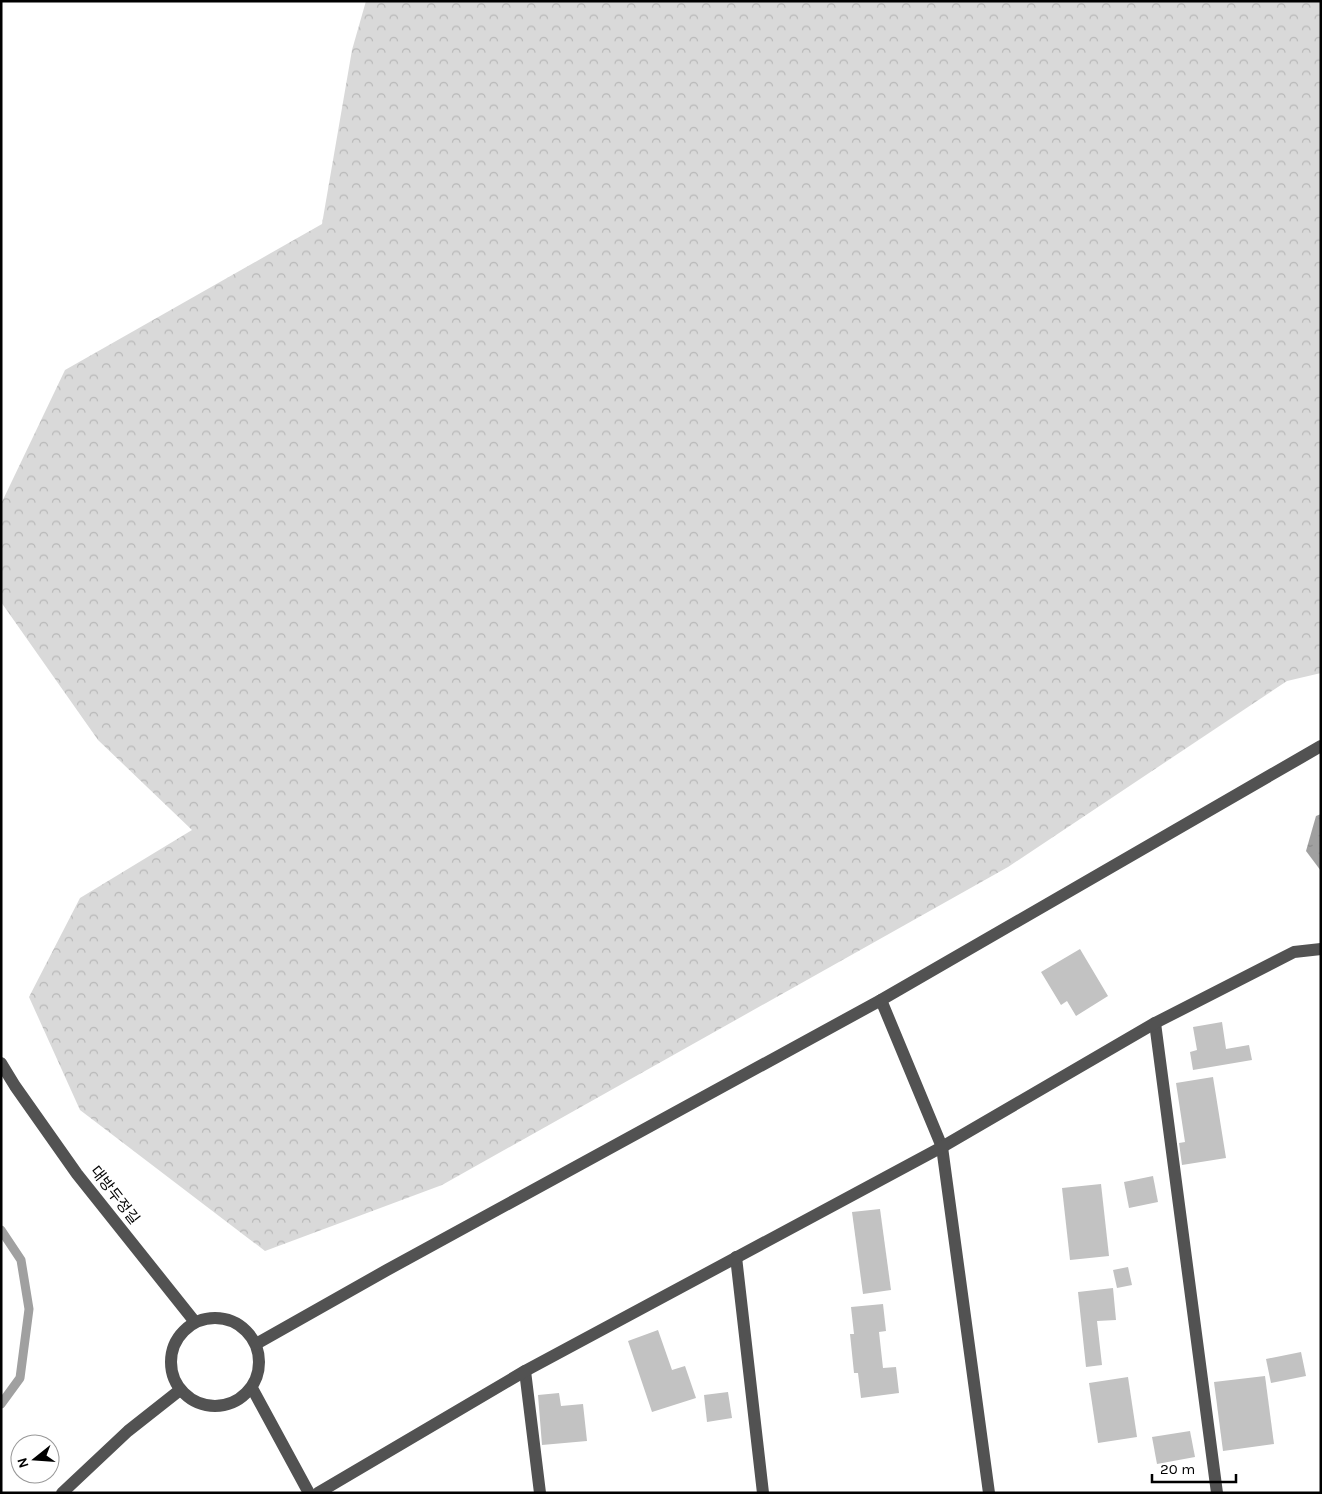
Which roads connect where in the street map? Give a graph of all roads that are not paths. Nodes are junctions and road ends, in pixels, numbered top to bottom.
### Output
1 (1321, 746) edge
2 (1321, 949) edge
3 (881, 1000) junction
4 (1156, 1022) junction
5 (1, 1063) edge
6 (942, 1146) junction
7 (736, 1257) junction
8 (195, 1322) junction
9 (256, 1344) junction
10 (525, 1370) junction
11 (252, 1388) junction
12 (180, 1390) junction
13 (62, 1493) edge
14 (309, 1493) edge
15 (318, 1493) edge
16 (540, 1493) edge
17 (763, 1493) edge
18 (989, 1493) edge
19 (1217, 1493) edge

1 - 3 street
2 - 4 street
3 - 6 street
3 - 9 street
4 - 6 street
4 - 19 street
5 - 8 street, 대방두정길
6 - 7 street
6 - 18 street
7 - 10 street
7 - 17 street
8 - 9 street
8 - 12 street
9 - 11 street
10 - 15 street
10 - 16 street
11 - 12 street
11 - 14 street
12 - 13 street

